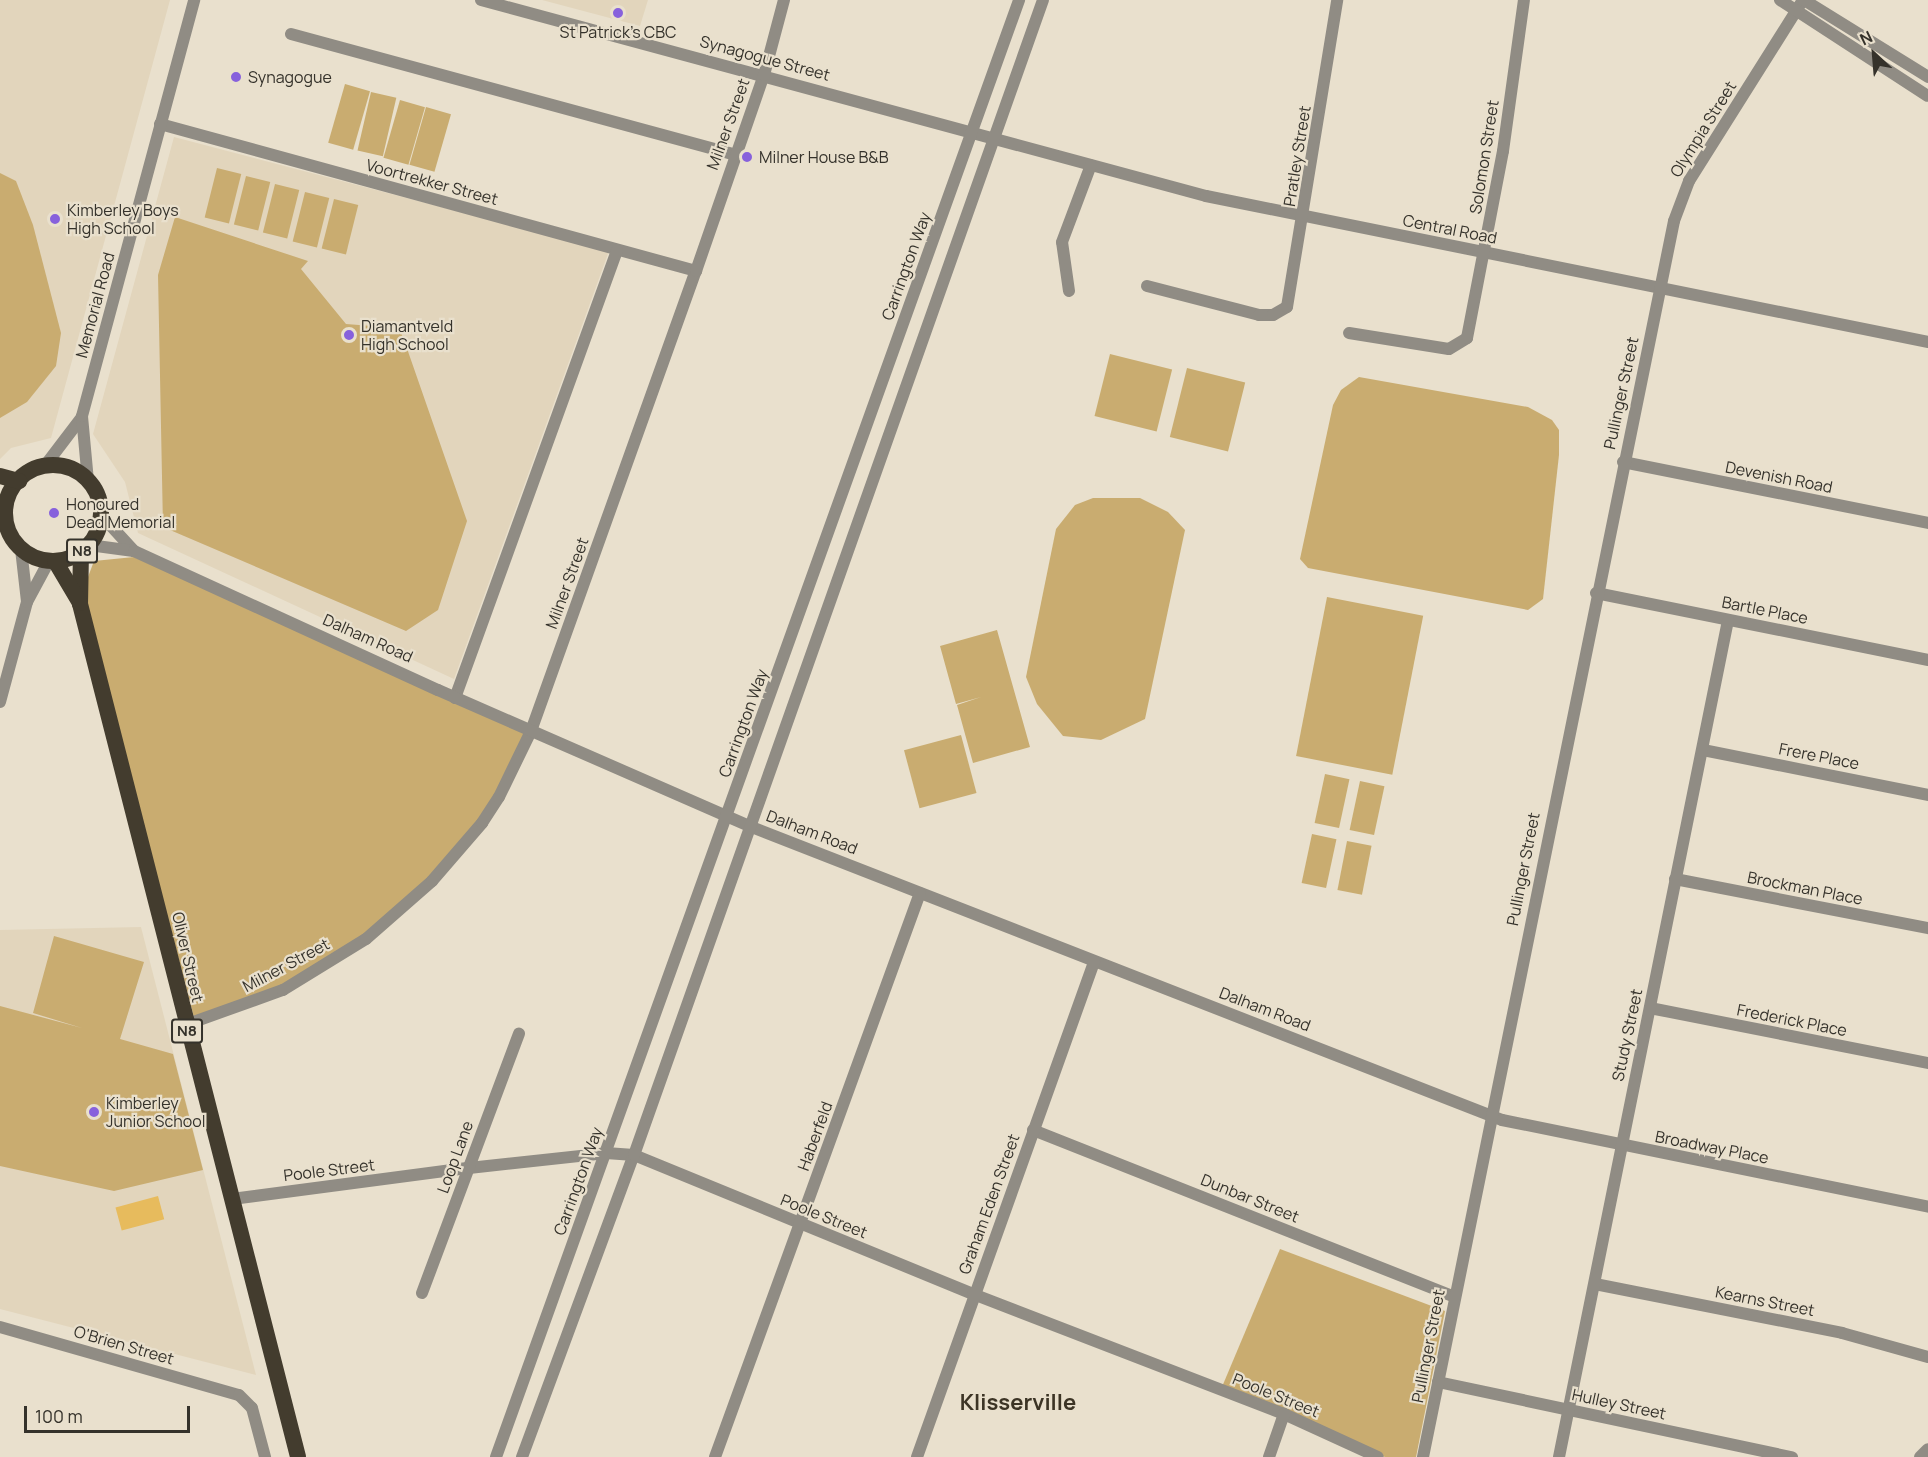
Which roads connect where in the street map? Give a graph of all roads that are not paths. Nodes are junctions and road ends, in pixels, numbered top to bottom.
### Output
1 (194, 0) edge
2 (481, 0) edge
3 (784, 0) edge
4 (1019, 0) edge
5 (1043, 0) edge
6 (1337, 0) edge
7 (1524, 0) edge
8 (1780, 0) edge
9 (1801, 4) edge
10 (291, 34) dead end
11 (764, 75) junction
12 (1928, 77) edge
13 (1928, 96) edge
14 (160, 124) junction
15 (971, 131) junction
16 (993, 137) junction
17 (734, 154) junction
18 (1091, 165) junction
19 (1304, 218) junction
20 (617, 250) junction
21 (1485, 253) junction
22 (696, 271) junction
23 (1147, 286) dead end
24 (1659, 288) junction
25 (1069, 291) dead end
26 (1349, 333) dead end
27 (1928, 342) edge
28 (82, 416) junction
29 (1623, 462) junction
30 (44, 467) junction
31 (0, 476) edge
32 (19, 481) junction
33 (88, 481) junction
34 (3, 512) edge
35 (101, 515) junction
36 (1928, 523) edge
37 (85, 548) junction
38 (21, 549) junction
39 (134, 551) junction
40 (52, 561) junction
41 (1596, 593) junction
42 (27, 602) junction
43 (80, 604) junction
44 (1728, 620) junction
45 (1928, 660) edge
46 (455, 698) junction
47 (0, 702) edge
48 (531, 731) junction
49 (1703, 750) junction
50 (1928, 795) edge
51 (727, 818) junction
52 (749, 826) junction
53 (1676, 879) junction
54 (920, 893) junction
55 (1928, 928) edge
56 (1094, 962) junction
57 (1650, 1008) junction
58 (185, 1024) junction
59 (519, 1034) dead end
60 (1928, 1063) edge
61 (1490, 1116) junction
62 (1034, 1130) junction
63 (1621, 1145) junction
64 (606, 1153) junction
65 (634, 1155) junction
66 (469, 1168) junction
67 (232, 1199) junction
68 (1928, 1207) edge
69 (800, 1225) junction
70 (1595, 1284) junction
71 (422, 1293) dead end
72 (973, 1294) junction
73 (1454, 1297) junction
74 (0, 1327) edge
75 (1928, 1357) edge
76 (1438, 1382) junction
77 (1567, 1410) junction
78 (1284, 1414) junction
79 (1928, 1449) edge
80 (265, 1457) edge
81 (298, 1457) edge
82 (496, 1457) edge
83 (522, 1457) edge
84 (715, 1457) edge
85 (917, 1457) edge
86 (1269, 1457) edge
87 (1378, 1457) edge
88 (1423, 1457) edge
89 (1559, 1457) edge
90 (1792, 1457) edge
91 (1920, 1457) edge

1 - 14 street, Memorial Road
2 - 11 street, Synagogue Street
3 - 11 street, Milner Street
4 - 15 street, Carrington Way
5 - 16 street
6 - 19 street, Pratley Street
7 - 21 street, Solomon Street
8 - 9 street
9 - 12 street
9 - 13 street
9 - 24 street, Olympia Street
10 - 17 street
11 - 15 street, Synagogue Street
11 - 17 street, Milner Street
14 - 20 street, Voortrekker Street
14 - 28 street, Memorial Road
15 - 16 street, Central Road
15 - 51 street, Carrington Way
16 - 18 street, Central Road
16 - 52 street
17 - 22 street, Milner Street
18 - 19 street, Central Road
18 - 25 street
19 - 21 street, Central Road
19 - 23 street, Pratley Street
20 - 22 street, Voortrekker Street
20 - 46 street
21 - 24 street, Central Road
21 - 26 street, Solomon Street
22 - 48 street, Milner Street
24 - 27 street, Central Road
24 - 29 street, Pullinger Street
28 - 30 street
28 - 33 street, Memorial Road
29 - 36 street, Devenish Road
29 - 41 street, Pullinger Street
30 - 32 highway
30 - 33 highway
31 - 32 highway
32 - 34 highway
33 - 35 highway, N8
34 - 38 highway
35 - 37 highway, N8
35 - 39 street, Dalham Road
37 - 39 street, Dalham Road
37 - 40 highway, N8
37 - 43 highway, Oliver Street / N8
38 - 40 highway, N8
38 - 42 street
39 - 46 street, Dalham Road
40 - 42 street
40 - 43 highway, Oliver Street / N8
41 - 44 street, Bartle Place
41 - 61 street, Pullinger Street
42 - 47 street
43 - 58 highway, Oliver Street / N8
44 - 45 street, Bartle Place
44 - 49 street, Study Street
46 - 48 street, Dalham Road
48 - 51 street, Dalham Road
48 - 58 street, Milner Street
49 - 50 street, Frere Place
49 - 53 street, Study Street
51 - 52 street, Dalham Road
51 - 64 street, Carrington Way
52 - 54 street, Dalham Road
52 - 65 street
53 - 55 street, Brockman Place
53 - 57 street, Study Street
54 - 56 street, Dalham Road
54 - 69 street, Haberfeld
56 - 61 street, Dalham Road
56 - 62 street, Graham Eden Street
57 - 60 street, Frederick Place
57 - 63 street, Study Street
58 - 67 highway, Oliver Street / N8
59 - 66 street, Loop Lane
61 - 63 street, Broadway Place
61 - 73 street, Pullinger Street
62 - 72 street, Graham Eden Street
62 - 73 street, Dunbar Street
63 - 68 street, Broadway Place
63 - 70 street, Study Street
64 - 65 street, Poole Street
64 - 66 street, Poole Street
64 - 82 street, Carrington Way
65 - 69 street, Poole Street
65 - 83 street
66 - 67 street, Poole Street
66 - 71 street, Loop Lane
67 - 81 highway, Oliver Street / N8
69 - 72 street, Poole Street
69 - 84 street, Haberfeld
70 - 75 street, Kearns Street
70 - 77 street, Study Street
72 - 78 street, Poole Street
72 - 85 street, Graham Eden Street
73 - 76 street, Pullinger Street
74 - 80 street, O'Brien Street
76 - 77 street, Hulley Street
76 - 88 street, Pullinger Street
77 - 89 street, Study Street
77 - 90 street, Hulley Street
78 - 86 street
78 - 87 street, Poole Street
79 - 91 street

